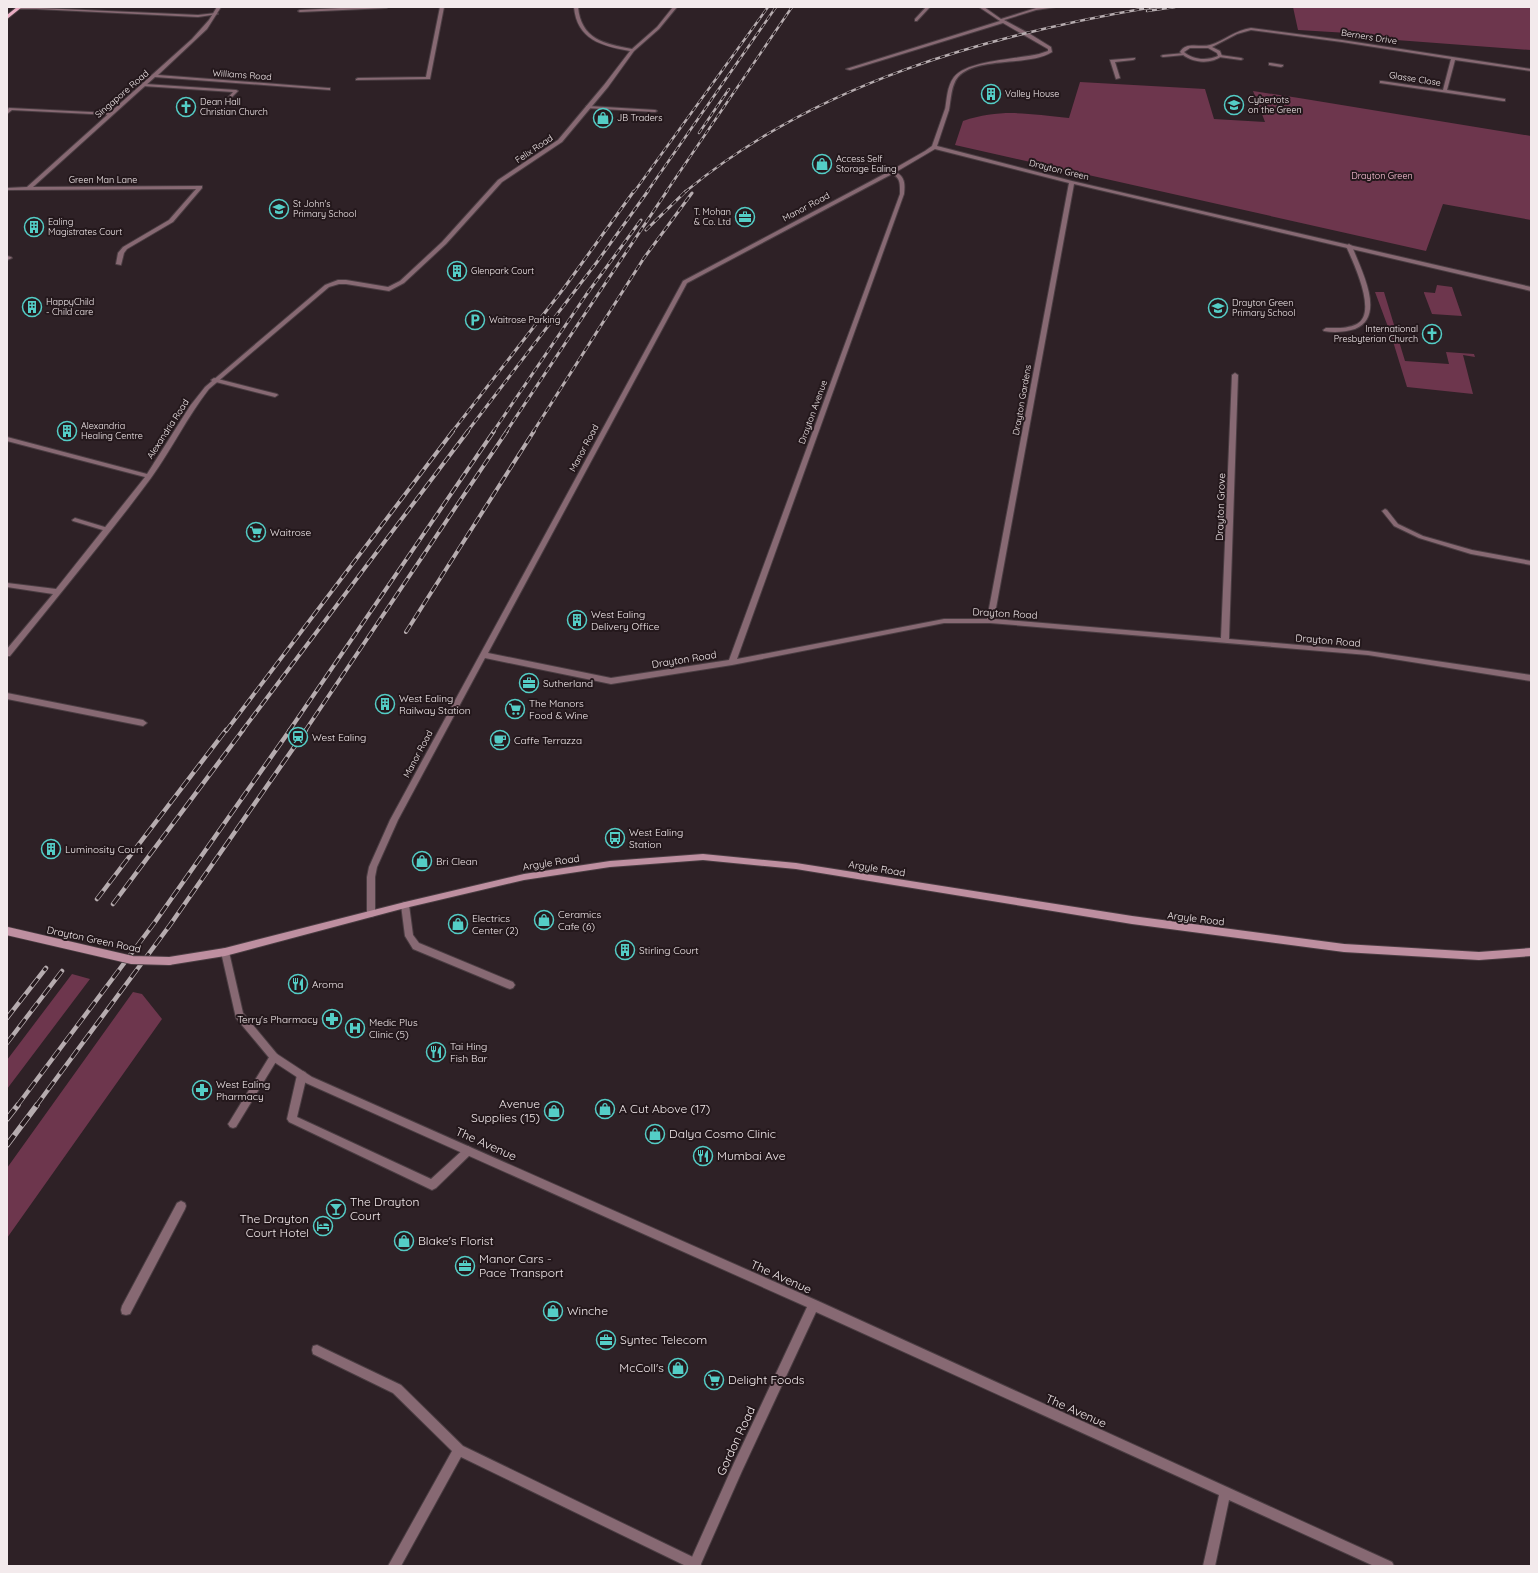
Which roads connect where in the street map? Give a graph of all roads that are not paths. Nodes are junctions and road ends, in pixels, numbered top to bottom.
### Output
1 (20, 7) edge
2 (219, 7) edge
3 (386, 7) edge
4 (442, 7) edge
5 (576, 7) edge
6 (675, 7) edge
7 (928, 7) edge
8 (990, 7) edge
9 (1054, 7) edge
10 (982, 8) edge
11 (300, 11) dead end
12 (216, 14) junction
13 (7, 17) edge
14 (916, 20) dead end
15 (1001, 21) junction
16 (1209, 47) junction
17 (633, 50) junction
18 (1184, 54) junction
19 (1163, 56) dead end
20 (1220, 56) junction
21 (1453, 58) junction
22 (1133, 59) dead end
23 (1241, 59) dead end
24 (1271, 64) dead end
25 (1281, 66) dead end
26 (848, 69) dead end
27 (1531, 70) edge
28 (154, 76) junction
29 (1118, 78) dead end
30 (358, 79) dead end
31 (1382, 82) dead end
32 (145, 85) junction
33 (328, 89) dead end
34 (1445, 91) junction
35 (1504, 100) dead end
36 (226, 102) dead end
37 (588, 107) junction
38 (655, 111) dead end
39 (7, 113) edge
40 (111, 114) junction
41 (934, 147) junction
42 (892, 172) junction
43 (1072, 182) junction
44 (29, 188) junction
45 (7, 189) edge
46 (1349, 246) junction
47 (119, 264) dead end
48 (389, 289) joint
49 (1531, 289) edge
50 (1326, 330) dead end
51 (1235, 375) dead end
52 (214, 380) junction
53 (275, 395) dead end
54 (7, 438) edge
55 (149, 476) junction
56 (1385, 511) dead end
57 (75, 520) dead end
58 (106, 529) junction
59 (1531, 563) edge
60 (7, 586) edge
61 (58, 592) junction
62 (990, 621) junction
63 (1225, 640) junction
64 (7, 654) edge
65 (483, 655) junction
66 (732, 662) junction
67 (1531, 678) edge
68 (7, 696) edge
69 (144, 723) dead end
70 (405, 905) junction
71 (371, 914) junction
72 (7, 931) edge
73 (225, 952) junction
74 (1531, 952) edge
75 (510, 985) dead end
76 (274, 1057) junction
77 (302, 1075) junction
78 (233, 1124) dead end
79 (468, 1151) junction
80 (181, 1206) dead end
81 (814, 1306) junction
82 (126, 1310) dead end
83 (317, 1350) dead end
84 (459, 1450) junction
85 (1225, 1493) junction
86 (694, 1565) edge
87 (394, 1566) edge
88 (1208, 1566) edge
89 (1388, 1566) edge

1 - 12 street
1 - 13 main road
2 - 12 street, Singapore Road
3 - 11 street
4 - 30 street
5 - 17 street
6 - 17 street, Felix Road
7 - 14 street
8 - 10 street
9 - 15 street
10 - 15 street
12 - 28 street, Singapore Road
15 - 26 street
15 - 41 street
16 - 18 street, Berners Drive
16 - 20 street
16 - 21 street, Berners Drive
17 - 37 street, Felix Road
18 - 19 street
18 - 20 street
20 - 23 street
21 - 27 street, Berners Drive
21 - 34 street, Glasse Close
22 - 29 street
24 - 25 street
28 - 32 street, Singapore Road
28 - 33 street, Williams Road
31 - 34 street, Glasse Close
32 - 36 street
32 - 40 street, Singapore Road
34 - 35 street, Glasse Close
37 - 38 street
37 - 48 street, Felix Road
39 - 40 street
40 - 44 street, Singapore Road
41 - 42 street, Manor Road
41 - 43 street, Drayton Green
42 - 65 street, Manor Road
42 - 66 street, Drayton Avenue
43 - 46 street, Drayton Green
43 - 62 street, Drayton Gardens
44 - 45 street, Green Man Lane
44 - 47 street, Green Man Lane
46 - 49 street, Drayton Green
46 - 50 street
48 - 52 street, Alexandria Road
51 - 63 street, Drayton Grove
52 - 53 street
52 - 55 street, Alexandria Road
54 - 55 street
55 - 58 street, Alexandria Road
56 - 59 street
57 - 58 street
58 - 61 street, Alexandria Road
60 - 61 street
61 - 64 street, Alexandria Road
62 - 63 street, Drayton Road
62 - 66 street, Drayton Road
63 - 67 street, Drayton Road
65 - 66 street, Drayton Road
65 - 71 street, Manor Road
68 - 69 street
70 - 71 main road, Argyle Road
70 - 74 main road, Argyle Road
70 - 75 street
71 - 73 main road, Argyle Road
72 - 73 main road, Drayton Green Road, bridge
73 - 76 street, The Avenue
76 - 77 street, The Avenue
76 - 78 street
77 - 79 street, The Avenue
77 - 79 street
79 - 81 street, The Avenue
80 - 82 street
81 - 85 street, The Avenue
81 - 86 street, Gordon Road
83 - 84 street
84 - 86 street
84 - 87 street
85 - 88 street
85 - 89 street, The Avenue

